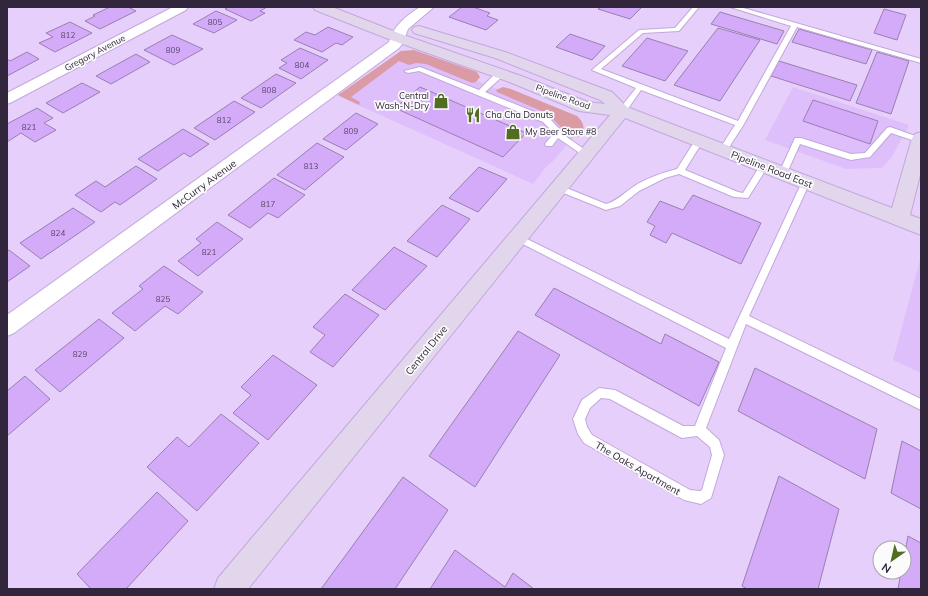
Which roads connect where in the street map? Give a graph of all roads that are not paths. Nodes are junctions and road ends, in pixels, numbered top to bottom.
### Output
1 (182, 7) edge
2 (320, 7) edge
3 (350, 7) edge
4 (428, 7) edge
5 (696, 7) edge
6 (733, 7) edge
7 (795, 25) junction
8 (401, 31) junction
9 (921, 61) edge
10 (408, 71) dead end
11 (500, 74) junction
12 (640, 87) junction
13 (480, 93) junction
14 (7, 99) edge
15 (622, 111) junction
16 (740, 124) junction
17 (558, 133) junction
18 (921, 140) edge
19 (700, 141) junction
20 (549, 144) dead end
21 (723, 150) junction
22 (587, 154) junction
23 (764, 166) junction
24 (680, 171) junction
25 (783, 173) junction
26 (806, 182) junction
27 (559, 188) junction
28 (899, 218) junction
29 (921, 227) edge
30 (518, 238) junction
31 (743, 318) junction
32 (7, 327) edge
33 (732, 346) junction
34 (921, 405) edge
35 (699, 430) junction
36 (229, 589) edge

1 - 14 street, Gregory Avenue
2 - 8 main road, Pipeline Road
3 - 8 main road, Pipeline Road
4 - 8 street, McCurry Avenue
5 - 12 lane
6 - 7 lane
7 - 9 lane
7 - 16 lane
8 - 11 main road, Pipeline Road
8 - 15 main road, Pipeline Road
8 - 32 street, McCurry Avenue
10 - 13 lane
11 - 13 lane
11 - 15 main road, Pipeline Road
12 - 15 lane
12 - 16 lane
13 - 17 lane
15 - 19 main road, Pipeline Road East
15 - 22 main road, Central Drive
16 - 21 lane
17 - 20 lane
17 - 22 lane
18 - 25 lane
18 - 28 main road
19 - 21 main road, Pipeline Road East
19 - 24 lane
21 - 23 main road, Pipeline Road East
22 - 27 main road, Central Drive
23 - 24 lane
23 - 25 main road, Pipeline Road East
24 - 27 lane
25 - 26 main road, Pipeline Road East
26 - 28 main road, Pipeline Road East
26 - 31 lane
27 - 30 main road, Central Drive
28 - 29 main road, Pipeline Road East
30 - 33 lane
30 - 36 main road, Central Drive
31 - 33 lane
31 - 34 lane
33 - 35 lane
35 - 35 lane, The Oaks Apartment

